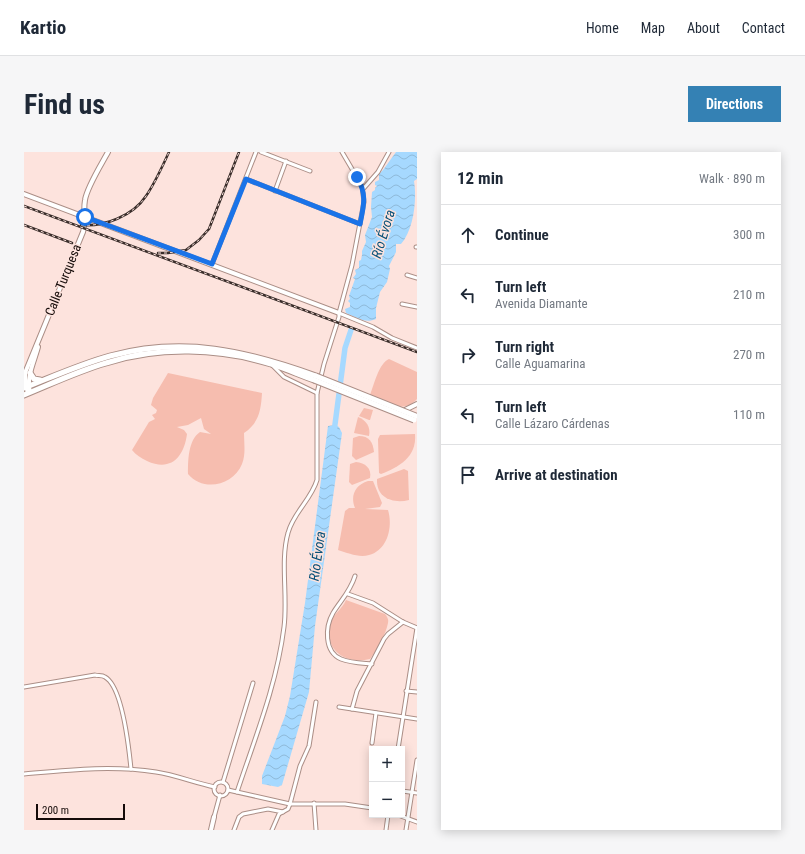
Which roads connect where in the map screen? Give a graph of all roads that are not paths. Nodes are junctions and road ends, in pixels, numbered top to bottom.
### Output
1 (108, 152) edge
2 (256, 152) edge
3 (261, 152) edge
4 (342, 152) edge
5 (389, 152) edge
6 (286, 161) junction
7 (310, 171) dead end
8 (246, 179) junction
9 (363, 189) junction
10 (275, 191) junction
11 (24, 194) edge
12 (85, 217) junction
13 (360, 224) junction
14 (212, 264) junction
15 (407, 275) dead end
16 (417, 278) edge
17 (402, 304) dead end
18 (417, 307) edge
19 (339, 313) junction
20 (417, 348) edge
21 (272, 364) junction
22 (26, 374) edge
23 (315, 378) junction
24 (47, 379) junction
25 (26, 387) edge
26 (317, 393) junction
27 (27, 394) edge
28 (417, 404) edge
29 (403, 411) junction
30 (416, 418) edge
31 (355, 576) dead end
32 (348, 594) junction
33 (403, 622) junction
34 (417, 628) edge
35 (415, 648) edge
36 (372, 664) junction
37 (253, 683) dead end
38 (24, 687) edge
39 (406, 691) junction
40 (417, 692) edge
41 (316, 702) dead end
42 (340, 707) dead end
43 (352, 709) junction
44 (376, 713) junction
45 (402, 717) junction
46 (417, 719) edge
47 (372, 743) dead end
48 (398, 746) edge
49 (417, 760) edge
50 (131, 769) junction
51 (24, 774) edge
52 (223, 782) junction
53 (215, 787) junction
54 (228, 790) junction
55 (405, 791) edge
56 (237, 792) junction
57 (412, 792) junction
58 (417, 793) edge
59 (220, 795) junction
60 (314, 803) junction
61 (290, 804) junction
62 (369, 807) edge
63 (283, 812) junction
64 (214, 817) joint
65 (405, 817) edge
66 (388, 818) edge
67 (408, 818) junction
68 (417, 822) edge
69 (210, 830) edge
70 (234, 830) edge
71 (272, 830) edge
72 (316, 830) edge
73 (386, 830) edge
74 (406, 830) edge

1 - 12 street, Calle Turquesa
2 - 8 street
3 - 6 street
4 - 9 street
5 - 9 street
6 - 7 street
6 - 10 street
8 - 10 street
8 - 14 street
9 - 13 street
10 - 13 street
11 - 12 street
12 - 14 street
12 - 22 street, Calle Turquesa
13 - 19 street
14 - 19 street
15 - 16 street
17 - 18 street
19 - 20 street
19 - 26 street
21 - 23 main road
21 - 26 street
21 - 27 main road
22 - 24 main road
22 - 25 street, Calle Turquesa
23 - 24 main road
23 - 29 main road, bridge
23 - 30 main road, bridge
24 - 25 main road
25 - 27 street, Calle Turquesa
26 - 56 street
28 - 29 street
29 - 30 main road, bridge
31 - 32 street
32 - 33 street
32 - 36 street
33 - 34 street
33 - 36 street
34 - 35 street
35 - 39 street
36 - 43 street
37 - 52 street
38 - 50 street
39 - 40 street
39 - 45 street
41 - 61 street
42 - 43 street
43 - 44 street
44 - 45 street
44 - 47 street
45 - 46 street
45 - 48 street
49 - 57 street
50 - 51 street
50 - 53 street
52 - 53 street
52 - 54 street
53 - 59 street
54 - 56 street
54 - 59 street
55 - 57 street
56 - 61 street
57 - 58 street
57 - 67 street
59 - 64 street
60 - 61 street
60 - 62 street
60 - 72 street
61 - 63 street
63 - 70 street
63 - 71 street
64 - 69 street
65 - 67 street
66 - 73 street
67 - 68 street
67 - 74 street

